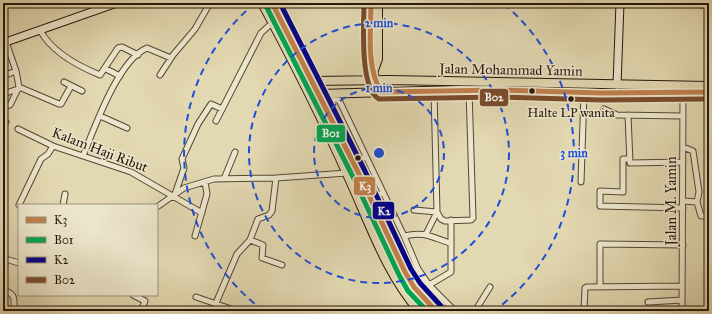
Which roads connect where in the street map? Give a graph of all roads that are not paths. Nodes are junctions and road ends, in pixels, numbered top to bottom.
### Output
1 (116, 3) edge
2 (210, 3) edge
3 (262, 3) edge
4 (272, 3) edge
5 (371, 3) edge
6 (378, 3) edge
7 (620, 3) edge
8 (699, 3) edge
9 (709, 4) edge
10 (272, 23) junction
11 (40, 30) junction
12 (4, 42) edge
13 (138, 55) junction
14 (172, 58) junction
15 (106, 69) junction
16 (374, 70) junction
17 (16, 71) junction
18 (160, 75) dead end
19 (3, 76) edge
20 (120, 76) junction
21 (334, 80) junction
22 (374, 80) junction
23 (312, 81) junction
24 (64, 82) dead end
25 (617, 85) junction
26 (71, 86) junction
27 (709, 86) edge
28 (18, 88) junction
29 (469, 90) junction
30 (82, 91) dead end
31 (434, 91) junction
32 (381, 92) junction
33 (683, 92) junction
34 (709, 92) edge
35 (338, 93) junction
36 (584, 93) junction
37 (3, 94) edge
38 (320, 96) junction
39 (3, 104) edge
40 (222, 109) junction
41 (604, 109) dead end
42 (628, 115) junction
43 (100, 116) junction
44 (683, 116) junction
45 (216, 121) dead end
46 (127, 128) dead end
47 (18, 129) dead end
48 (53, 146) junction
49 (683, 147) junction
50 (235, 152) dead end
51 (82, 156) junction
52 (365, 157) junction
53 (628, 159) junction
54 (683, 162) junction
55 (354, 163) junction
56 (347, 173) junction
57 (224, 178) junction
58 (276, 178) junction
59 (205, 182) junction
60 (582, 182) dead end
61 (382, 193) junction
62 (65, 194) dead end
63 (174, 194) junction
64 (371, 199) junction
65 (683, 201) junction
66 (697, 202) junction
67 (20, 204) edge
68 (63, 204) edge
69 (158, 206) edge
70 (683, 208) junction
71 (414, 210) dead end
72 (437, 212) junction
73 (202, 213) junction
74 (709, 216) edge
75 (451, 220) junction
76 (426, 234) junction
77 (195, 236) dead end
78 (404, 236) junction
79 (250, 240) junction
80 (450, 243) junction
81 (683, 245) junction
82 (9, 260) dead end
83 (18, 263) edge
84 (282, 265) dead end
85 (424, 278) junction
86 (429, 285) junction
87 (414, 286) junction
88 (600, 286) junction
89 (682, 286) junction
90 (490, 287) dead end
91 (3, 290) edge
92 (135, 296) edge
93 (196, 297) dead end
94 (682, 300) junction
95 (648, 302) dead end
96 (216, 303) junction
97 (14, 311) edge
98 (141, 311) edge
99 (237, 311) edge
100 (419, 311) edge
101 (436, 311) edge
102 (455, 311) edge
103 (474, 311) edge
104 (584, 311) edge
105 (682, 311) edge

1 - 11 street
2 - 14 street
3 - 10 main road
4 - 23 main road
5 - 16 main road
6 - 16 main road
7 - 25 street
8 - 9 street
10 - 40 street
10 - 56 main road
11 - 12 street
11 - 15 street
12 - 17 street
13 - 14 street
13 - 15 street
13 - 20 street
14 - 18 street
15 - 20 street
16 - 22 main road
17 - 19 street
17 - 28 street
20 - 43 street
21 - 22 main road, Jalan Mohammad Yamin
21 - 23 main road, Jalan Mohammad Yamin
21 - 35 main road
22 - 25 main road, Jalan Mohammad Yamin
22 - 32 main road
23 - 38 main road
24 - 26 street
25 - 27 main road, Jalan Mohammad Yamin
26 - 28 street
26 - 30 street
28 - 37 street
28 - 39 street
29 - 31 main road, Jalan Mohammad Yamin
29 - 36 main road, Jalan Mohammad Yamin
29 - 75 street
31 - 32 main road, Jalan Mohammad Yamin
31 - 72 street
32 - 35 main road, Jalan Mohammad Yamin
33 - 34 main road, Jalan Mohammad Yamin
33 - 36 main road, Jalan Mohammad Yamin
33 - 44 street, Jalan M. Yamin
35 - 38 main road, Jalan Mohammad Yamin
36 - 60 street
38 - 52 street
38 - 55 main road
40 - 45 street
40 - 63 street
41 - 42 street
42 - 44 street
42 - 53 street
43 - 46 street
43 - 51 street
44 - 49 street, Jalan M. Yamin
47 - 48 street, Kalam Haji Ribut
48 - 51 street, Kalam Haji Ribut
48 - 67 street
49 - 54 street, Jalan M. Yamin
49 - 66 street
50 - 57 street
51 - 63 street, Kalam Haji Ribut
52 - 55 street
52 - 61 street
53 - 54 street
53 - 70 street
54 - 65 street, Jalan M. Yamin
55 - 64 main road
56 - 58 street
56 - 100 main road
57 - 58 street
57 - 59 street
58 - 79 street
59 - 63 street
59 - 73 street
61 - 64 street
61 - 78 street
62 - 68 street
63 - 69 street
63 - 73 street, Kalam Haji Ribut
64 - 87 main road
65 - 66 street
65 - 70 street, Jalan M. Yamin
66 - 74 street
70 - 81 street, Jalan M. Yamin
71 - 72 street
72 - 75 street
72 - 76 street
73 - 77 street
75 - 80 street
76 - 78 street
76 - 80 street
78 - 85 street
79 - 84 street
79 - 96 street
80 - 86 street
81 - 88 street
81 - 89 street, Jalan M. Yamin
82 - 83 street
85 - 86 street
85 - 87 street
86 - 102 street
87 - 101 main road
88 - 89 street
88 - 104 street
89 - 94 street, Jalan M. Yamin
90 - 103 street
91 - 97 street
92 - 98 street
93 - 96 street
94 - 95 street
94 - 105 street, Jalan M. Yamin
96 - 99 street

